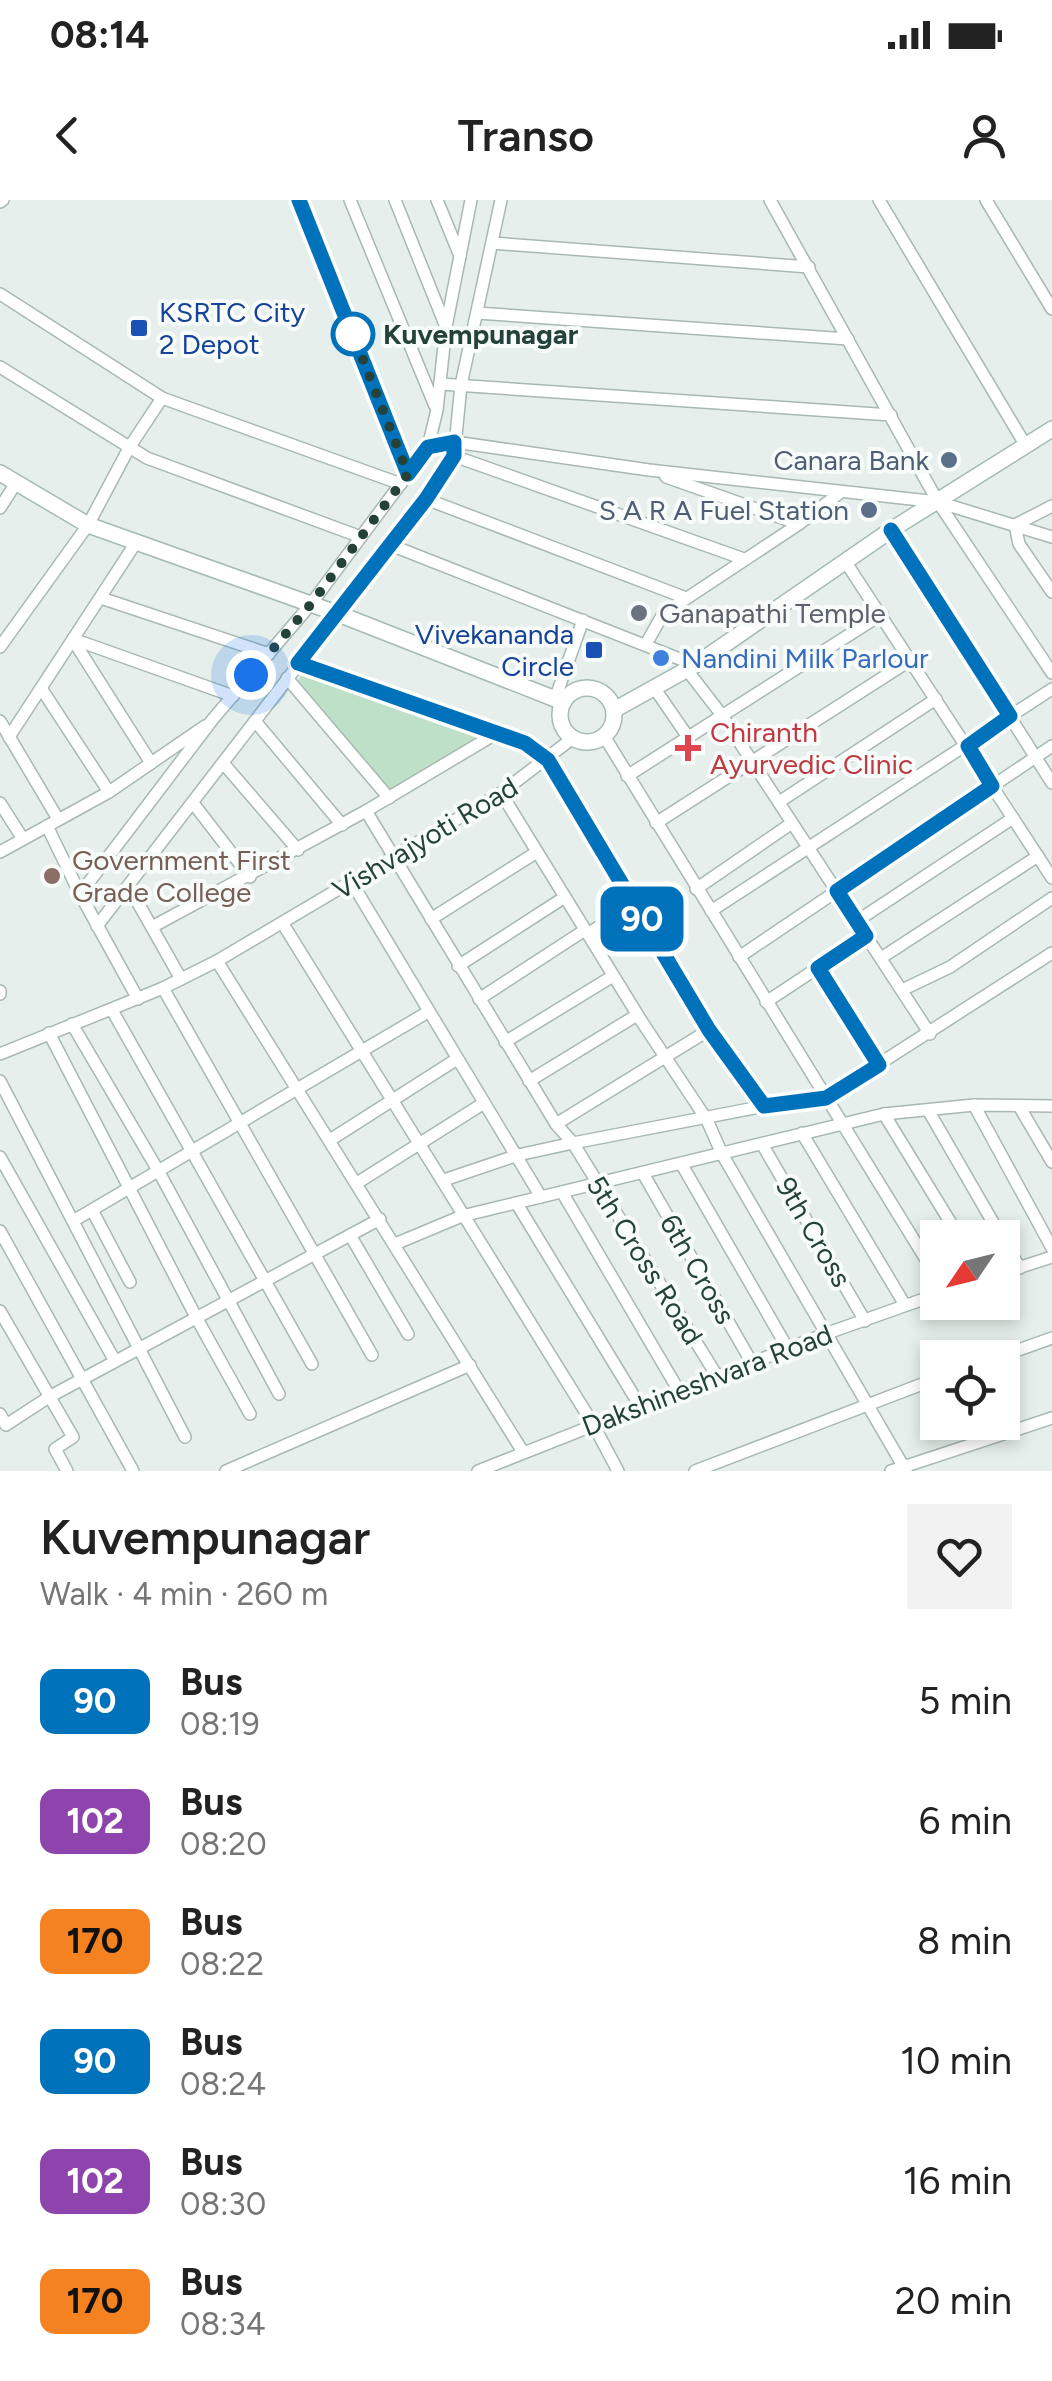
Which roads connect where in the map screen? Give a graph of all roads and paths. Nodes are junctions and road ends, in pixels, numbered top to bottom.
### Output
1 (299, 200) edge
2 (350, 200) edge
3 (395, 200) edge
4 (437, 200) edge
5 (471, 200) edge
6 (501, 200) edge
7 (755, 200) edge
8 (879, 200) edge
9 (986, 200) edge
10 (770, 201) edge
11 (492, 243) junction
12 (461, 260) junction
13 (809, 267) junction
14 (0, 294) edge
15 (1052, 309) edge
16 (476, 312) junction
17 (446, 327) junction
18 (848, 340) junction
19 (0, 367) edge
20 (440, 384) junction
21 (461, 385) junction
22 (162, 398) junction
23 (437, 410) junction
24 (891, 415) junction
25 (1052, 428) edge
26 (1026, 446) junction
27 (428, 447) junction
28 (129, 448) junction
29 (454, 449) junction
30 (649, 470) junction
31 (0, 472) edge
32 (405, 478) junction
33 (16, 483) junction
34 (841, 492) junction
35 (426, 499) junction
36 (938, 502) junction
37 (1052, 506) edge
38 (0, 508) edge
39 (799, 524) junction
40 (88, 525) junction
41 (1014, 525) junction
42 (891, 530) junction
43 (362, 537) junction
44 (1052, 537) edge
45 (137, 541) junction
46 (388, 544) junction
47 (744, 559) junction
48 (846, 561) junction
49 (1052, 592) edge
50 (100, 598) junction
51 (686, 598) junction
52 (311, 604) junction
53 (336, 613) junction
54 (882, 614) junction
55 (583, 620) junction
56 (72, 640) junction
57 (646, 644) junction
58 (0, 647) edge
59 (269, 654) junction
60 (912, 658) junction
61 (298, 663) junction
62 (691, 667) junction
63 (1052, 673) edge
64 (286, 678) junction
65 (41, 688) junction
66 (655, 689) junction
67 (1052, 689) edge
68 (233, 696) junction
69 (936, 699) junction
70 (559, 700) junction
71 (614, 710) junction
72 (721, 714) junction
73 (1010, 716) junction
74 (214, 720) junction
75 (0, 721) edge
76 (255, 721) junction
77 (497, 732) junction
78 (604, 736) junction
79 (688, 736) junction
80 (10, 737) junction
81 (573, 738) junction
82 (968, 746) junction
83 (1052, 746) edge
84 (1036, 757) junction
85 (548, 760) junction
86 (752, 762) junction
87 (223, 763) junction
88 (151, 764) junction
89 (628, 776) junction
90 (1052, 783) edge
91 (992, 786) junction
92 (109, 792) junction
93 (501, 793) junction
94 (388, 798) junction
95 (778, 802) junction
96 (0, 803) edge
97 (193, 803) junction
98 (366, 811) junction
99 (1013, 818) junction
100 (52, 822) junction
101 (656, 823) junction
102 (792, 823) junction
103 (342, 825) junction
104 (23, 839) junction
105 (808, 846) junction
106 (298, 850) junction
107 (0, 852) edge
108 (537, 852) junction
109 (1038, 856) junction
110 (395, 858) junction
111 (250, 877) junction
112 (1052, 878) edge
113 (352, 883) junction
114 (129, 887) junction
115 (696, 889) junction
116 (837, 891) junction
117 (80, 894) junction
118 (565, 897) junction
119 (1052, 898) edge
120 (632, 904) junction
121 (711, 911) junction
122 (431, 918) junction
123 (856, 920) junction
124 (283, 924) junction
125 (97, 926) junction
126 (152, 927) junction
127 (587, 932) junction
128 (866, 936) junction
129 (1052, 953) edge
130 (739, 957) junction
131 (881, 958) junction
132 (218, 961) junction
133 (458, 966) junction
134 (818, 968) junction
135 (613, 976) junction
136 (181, 980) junction
137 (164, 988) junction
138 (902, 990) junction
139 (138, 999) junction
140 (479, 999) junction
141 (766, 1002) junction
142 (112, 1010) junction
143 (428, 1012) junction
144 (638, 1015) junction
145 (72, 1024) junction
146 (709, 1030) junction
147 (49, 1033) junction
148 (930, 1034) junction
149 (505, 1042) junction
150 (362, 1053) junction
151 (0, 1054) edge
152 (665, 1058) junction
153 (456, 1059) junction
154 (879, 1065) junction
155 (0, 1080) edge
156 (530, 1081) junction
157 (299, 1091) junction
158 (826, 1098) junction
159 (392, 1100) junction
160 (484, 1102) junction
161 (974, 1105) junction
162 (764, 1106) junction
163 (1020, 1106) junction
164 (1052, 1106) edge
165 (928, 1110) junction
166 (884, 1114) junction
167 (707, 1120) junction
168 (242, 1124) junction
169 (556, 1124) junction
170 (840, 1125) junction
171 (802, 1133) junction
172 (330, 1140) junction
173 (419, 1142) junction
174 (573, 1143) junction
175 (762, 1144) junction
176 (191, 1154) junction
177 (722, 1154) junction
178 (518, 1155) junction
179 (0, 1158) edge
180 (1052, 1162) edge
181 (682, 1165) junction
182 (160, 1172) junction
183 (644, 1174) junction
184 (444, 1180) junction
185 (596, 1182) junction
186 (357, 1184) junction
187 (130, 1189) junction
188 (562, 1192) junction
189 (541, 1197) junction
190 (516, 1204) junction
191 (92, 1210) junction
192 (462, 1216) junction
193 (380, 1219) junction
194 (949, 1220) edge
195 (992, 1220) edge
196 (74, 1221) junction
197 (0, 1232) edge
198 (350, 1235) junction
199 (395, 1244) junction
200 (1052, 1248) edge
201 (920, 1251) edge
202 (316, 1253) junction
203 (1052, 1257) edge
204 (1020, 1268) edge
205 (264, 1281) junction
206 (130, 1282) dead end
207 (230, 1300) junction
208 (920, 1300) edge
209 (905, 1305) junction
210 (0, 1310) edge
211 (196, 1317) junction
212 (865, 1320) junction
213 (408, 1334) dead end
214 (825, 1334) junction
215 (1052, 1338) edge
216 (139, 1348) junction
217 (788, 1349) junction
218 (1020, 1349) edge
219 (372, 1355) dead end
220 (115, 1361) junction
221 (752, 1363) junction
222 (312, 1364) dead end
223 (470, 1366) junction
224 (718, 1376) junction
225 (84, 1378) junction
226 (920, 1384) edge
227 (679, 1391) junction
228 (279, 1394) dead end
229 (50, 1397) junction
230 (865, 1404) junction
231 (640, 1406) junction
232 (0, 1414) edge
233 (250, 1414) dead end
234 (1052, 1418) edge
235 (593, 1424) junction
236 (186, 1437) dead end
237 (523, 1452) junction
238 (900, 1469) edge
239 (67, 1471) edge
240 (133, 1471) edge
241 (226, 1471) edge
242 (478, 1471) edge
243 (618, 1471) edge
244 (695, 1471) edge

1 - 32 street
2 - 23 street
3 - 17 street
4 - 12 street
5 - 12 street
6 - 11 street
7 - 10 street
8 - 26 street
9 - 15 street
10 - 13 street
11 - 13 street
11 - 16 street
12 - 17 street
13 - 18 street
14 - 22 street
16 - 18 street
16 - 21 street
17 - 20 street
18 - 24 street
19 - 28 street
20 - 21 street
20 - 23 street
21 - 24 street
21 - 29 street
22 - 28 street
22 - 32 street
23 - 27 street
24 - 36 street
25 - 26 street
26 - 36 street
27 - 29 street
27 - 32 street
28 - 40 street
28 - 43 street
29 - 30 street
29 - 35 street
29 - 47 street
30 - 34 street
30 - 39 street
31 - 33 street
32 - 43 street
33 - 38 street
33 - 40 street
34 - 36 street
34 - 39 street
35 - 46 street
35 - 51 street
36 - 41 street
36 - 42 street
36 - 63 street
37 - 41 street
39 - 47 street
40 - 45 street
40 - 58 street
41 - 44 street
41 - 49 street
42 - 48 street
42 - 73 street
43 - 52 street
45 - 50 street
45 - 52 street
46 - 53 street
46 - 55 street
47 - 51 street
48 - 54 street
48 - 62 street
50 - 56 street
50 - 59 street
51 - 57 street
52 - 53 street
52 - 59 street
53 - 61 street
53 - 70 street
54 - 60 street
54 - 72 street
55 - 57 street
55 - 70 street
56 - 65 street
56 - 68 street
56 - 88 street
57 - 62 street
59 - 68 street
60 - 69 street
60 - 86 street
61 - 64 street
61 - 77 street
62 - 66 street
62 - 72 street
64 - 76 street
64 - 94 street
65 - 80 street
65 - 92 street
66 - 71 street
66 - 79 street
67 - 73 street
68 - 74 street
69 - 82 street
69 - 95 street
70 - 71 street
70 - 81 street
71 - 78 street
72 - 79 street
72 - 86 street
73 - 82 street
73 - 84 street
74 - 88 street
74 - 117 street
75 - 80 street
76 - 87 street
76 - 103 street
77 - 85 street
77 - 94 street
78 - 81 street
78 - 89 street
79 - 89 street
80 - 100 street
81 - 85 street, Vishvajyoti Road
82 - 91 street
82 - 105 street
83 - 84 street
84 - 90 street
84 - 91 street
85 - 93 street, Vishvajyoti Road
85 - 120 street
86 - 95 street
86 - 101 street
87 - 97 street
87 - 106 street
88 - 92 street
89 - 101 street
91 - 99 street
91 - 116 street
92 - 100 street
93 - 108 street
93 - 110 street, Vishvajyoti Road
94 - 98 street
95 - 102 street
96 - 104 street
97 - 111 street
97 - 114 street
98 - 103 street
98 - 110 street, 5th Cross Road
99 - 109 street
99 - 123 street
100 - 104 street
100 - 117 street
101 - 115 street
102 - 105 street
102 - 115 street
103 - 106 street
104 - 107 street
105 - 116 street
105 - 121 street
106 - 111 street
108 - 118 street
108 - 122 street
109 - 112 street
109 - 131 street
110 - 113 street, Vishvajyoti Road
110 - 122 street, 5th Cross Road
111 - 126 street
113 - 124 street, Vishvajyoti Road
113 - 143 street
114 - 125 street
114 - 126 street
115 - 121 street
116 - 123 street
116 - 130 street
117 - 125 street
118 - 127 street
118 - 133 street
119 - 138 street
120 - 127 street
120 - 146 street
121 - 130 street
122 - 133 street, 5th Cross Road
123 - 128 street
124 - 132 street, Vishvajyoti Road
124 - 150 street
125 - 139 street
126 - 136 street
127 - 135 street
127 - 140 street
128 - 131 street
128 - 134 street
129 - 148 street
130 - 141 street
131 - 138 street
132 - 136 street, Vishvajyoti Road
132 - 157 street
133 - 140 street, 5th Cross Road
134 - 141 street
134 - 154 street
135 - 144 street
135 - 149 street
136 - 137 street, Vishvajyoti Road
137 - 139 street, Vishvajyoti Road
137 - 168 street
138 - 148 street
139 - 142 street, Vishvajyoti Road
140 - 149 street, 5th Cross Road
141 - 158 street
142 - 145 street, Vishvajyoti Road
142 - 176 street
143 - 150 street
143 - 153 street
144 - 152 street
144 - 156 street
145 - 147 street, Vishvajyoti Road
145 - 182 street
146 - 152 street
146 - 162 street
147 - 151 street, Vishvajyoti Road
147 - 187 street
148 - 154 street
149 - 156 street, 5th Cross Road
150 - 157 street
150 - 159 street
152 - 167 street
152 - 169 street
153 - 159 street
153 - 160 street
154 - 158 street
155 - 196 street
156 - 169 street, 5th Cross Road
157 - 168 street
157 - 172 street
158 - 162 street
158 - 170 street
159 - 172 street
159 - 173 street
160 - 173 street
160 - 178 street
161 - 163 street
161 - 165 street
161 - 200 street
162 - 167 street
163 - 164 street
163 - 180 street
165 - 166 street
165 - 195 street
166 - 170 street
166 - 194 street
167 - 174 street
167 - 177 street
168 - 176 street
168 - 202 street
169 - 174 street, 5th Cross Road
170 - 171 street
170 - 201 street
171 - 175 street
171 - 209 street
172 - 186 street
173 - 184 street
173 - 186 street
174 - 178 street
174 - 185 street, 5th Cross Road
175 - 177 street
175 - 212 street, 9th Cross
176 - 182 street
176 - 205 street
177 - 181 street
177 - 214 street
178 - 184 street
178 - 189 street
179 - 220 street
181 - 183 street
181 - 217 street
182 - 187 street
182 - 207 street
183 - 185 street
183 - 221 street, 6th Cross
184 - 192 street
185 - 188 street
185 - 224 street, 5th Cross Road
186 - 193 street
187 - 191 street
187 - 211 street
188 - 189 street
188 - 227 street
189 - 190 street
190 - 192 street
190 - 231 street
191 - 196 street
191 - 206 street
192 - 199 street
192 - 235 street
193 - 198 street
193 - 199 street
196 - 216 street
197 - 225 street
198 - 202 street
198 - 213 street
199 - 223 street
202 - 205 street
202 - 219 street
203 - 204 street
205 - 207 street
205 - 222 street
207 - 211 street
207 - 228 street
208 - 209 street, Dakshineshvara Road
209 - 212 street, Dakshineshvara Road
210 - 229 street
211 - 216 street
211 - 233 street
212 - 214 street, Dakshineshvara Road
214 - 217 street, Dakshineshvara Road
214 - 230 street
215 - 218 street
216 - 220 street
216 - 236 street
217 - 221 street, Dakshineshvara Road
220 - 225 street
221 - 224 street, Dakshineshvara Road
223 - 237 street
223 - 241 street
224 - 227 street, Dakshineshvara Road
225 - 229 street
225 - 240 street
226 - 230 street
227 - 231 street, Dakshineshvara Road
229 - 232 street
229 - 239 street
230 - 238 street
230 - 244 street
231 - 235 street, Dakshineshvara Road
234 - 238 street
235 - 237 street, Dakshineshvara Road
235 - 243 street
237 - 242 street, Dakshineshvara Road

